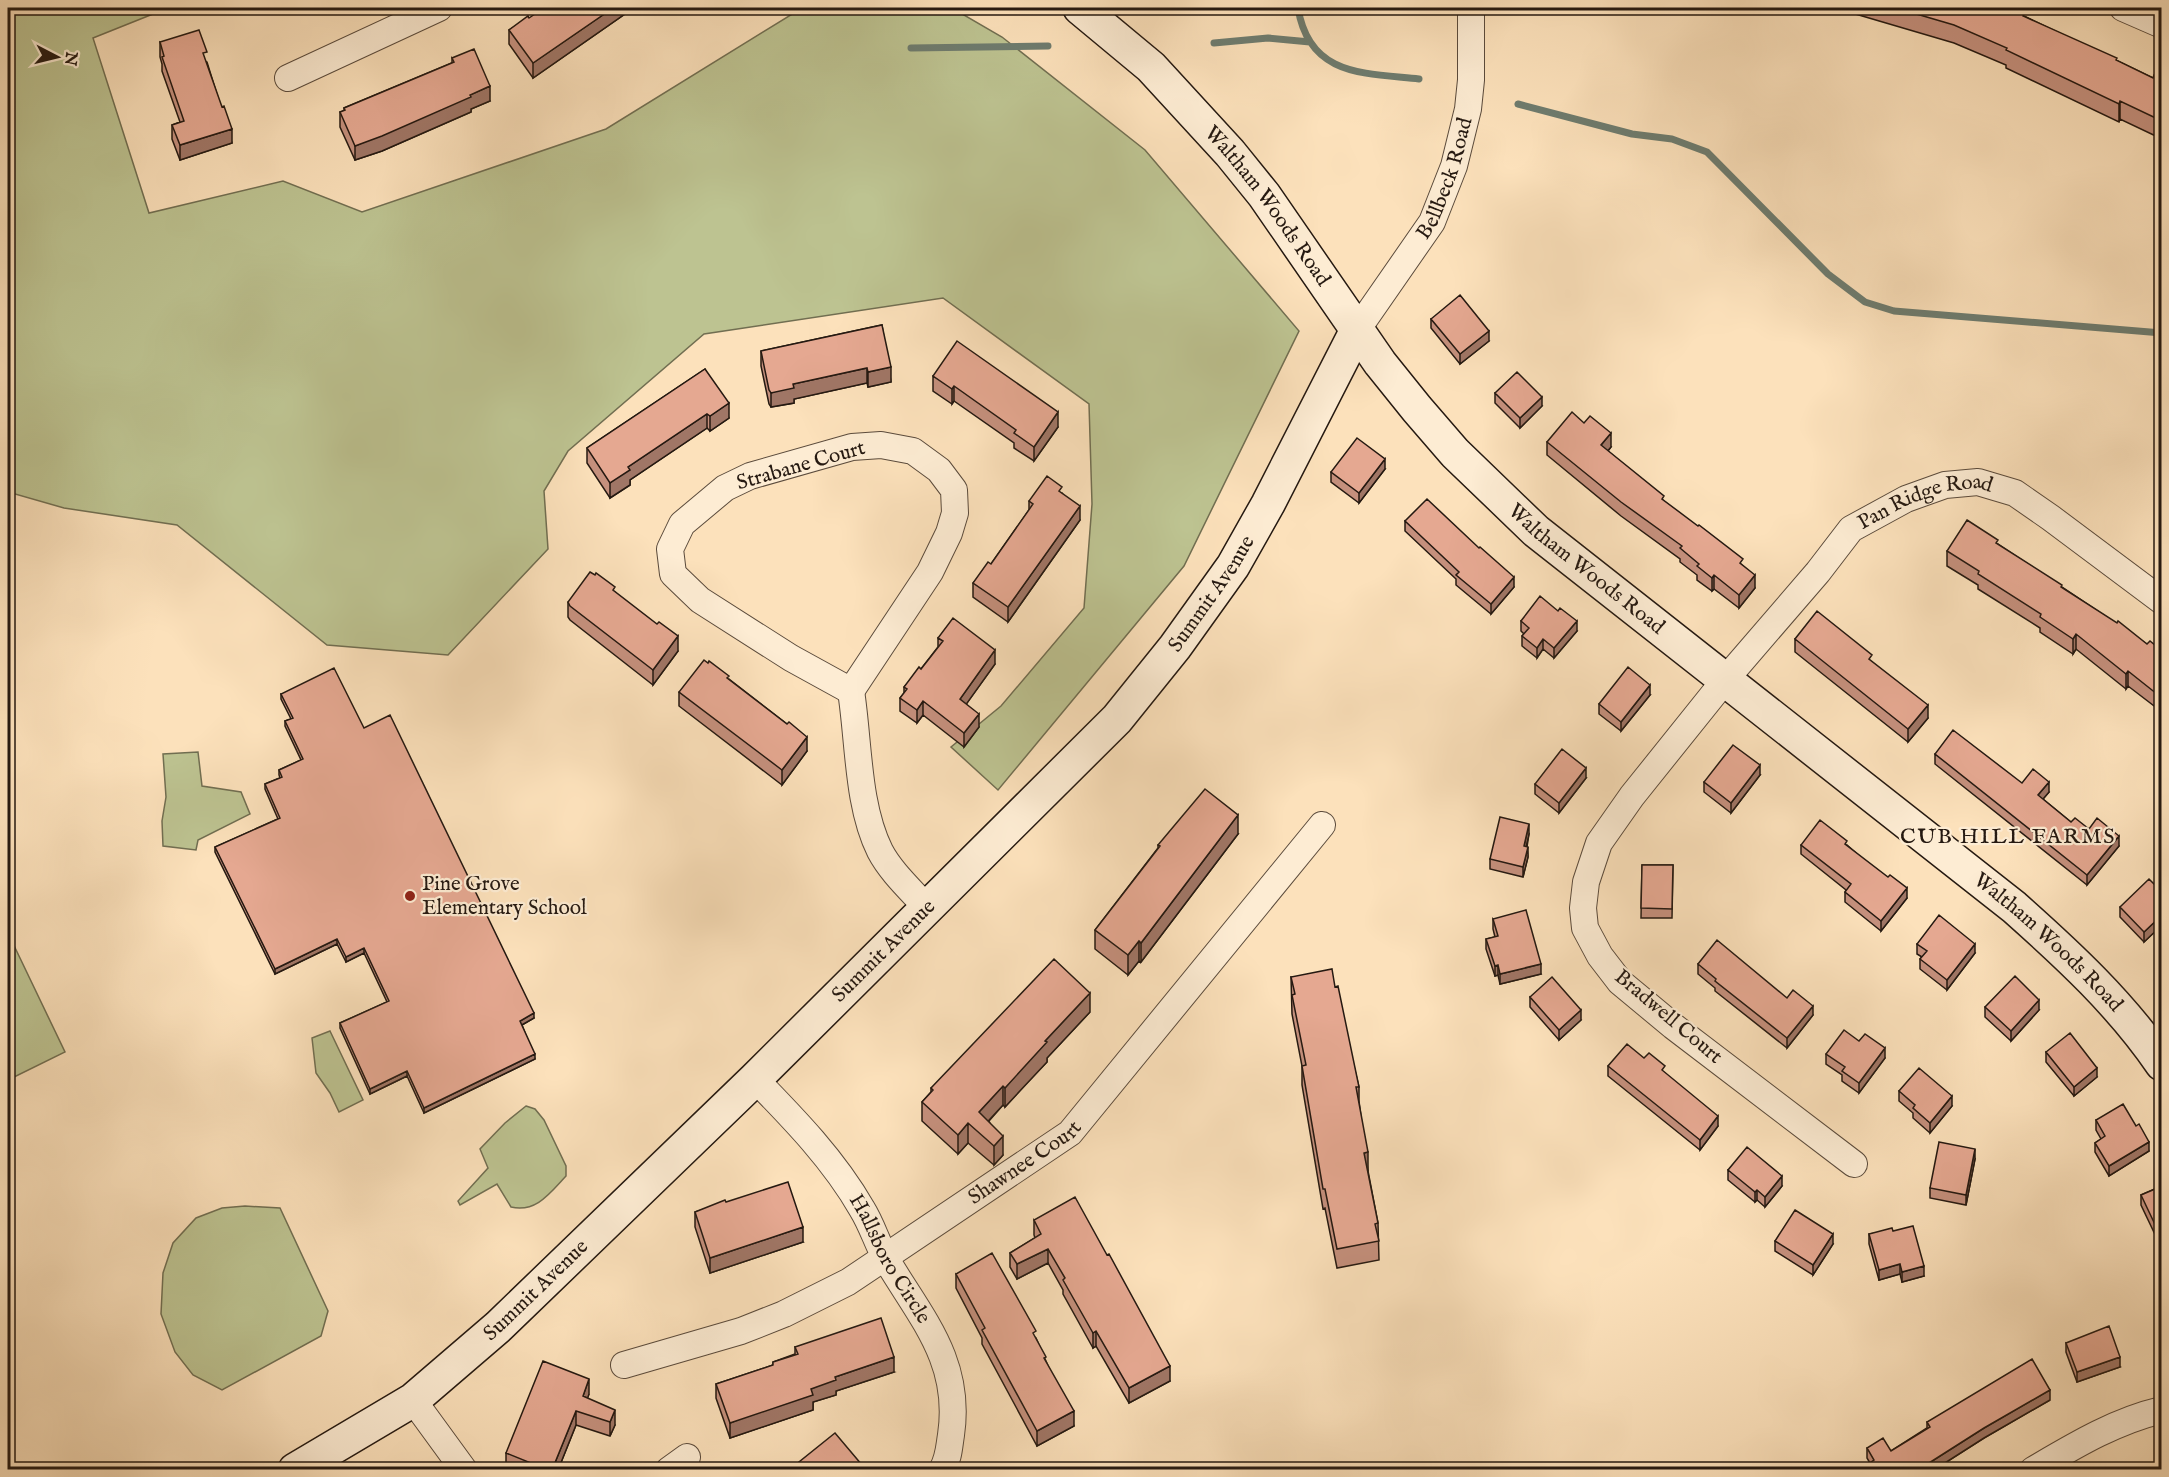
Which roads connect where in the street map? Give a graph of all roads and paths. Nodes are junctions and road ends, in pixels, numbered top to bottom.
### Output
1 (440, 8) edge
2 (1080, 8) edge
3 (1471, 8) edge
4 (2123, 8) edge
5 (2162, 25) edge
6 (288, 78) dead end
7 (1358, 330) junction
8 (2162, 601) edge
9 (1725, 680) junction
10 (851, 691) junction
11 (1322, 825) dead end
12 (927, 908) junction
13 (2162, 1064) edge
14 (755, 1079) junction
15 (1854, 1164) dead end
16 (884, 1256) junction
17 (624, 1365) dead end
18 (413, 1400) junction
19 (2162, 1410) edge
20 (295, 1470) edge
21 (464, 1470) edge
22 (942, 1470) edge
23 (2033, 1470) edge

1 - 6 street
2 - 7 street, Waltham Woods Road
3 - 7 street, Bellbeck Road
4 - 5 street
7 - 9 street, Waltham Woods Road
7 - 12 street, Summit Avenue
8 - 9 street, Pan Ridge Road
9 - 13 street, Waltham Woods Road
9 - 15 street, Bradwell Court
10 - 10 street, Strabane Court
10 - 12 street
11 - 16 street, Shawnee Court
12 - 14 street, Summit Avenue
14 - 16 street, Hallsboro Circle
14 - 18 street, Summit Avenue
16 - 17 street, Shawnee Court
16 - 22 street, Hallsboro Circle
18 - 20 street, Summit Avenue
18 - 21 street
19 - 23 street

